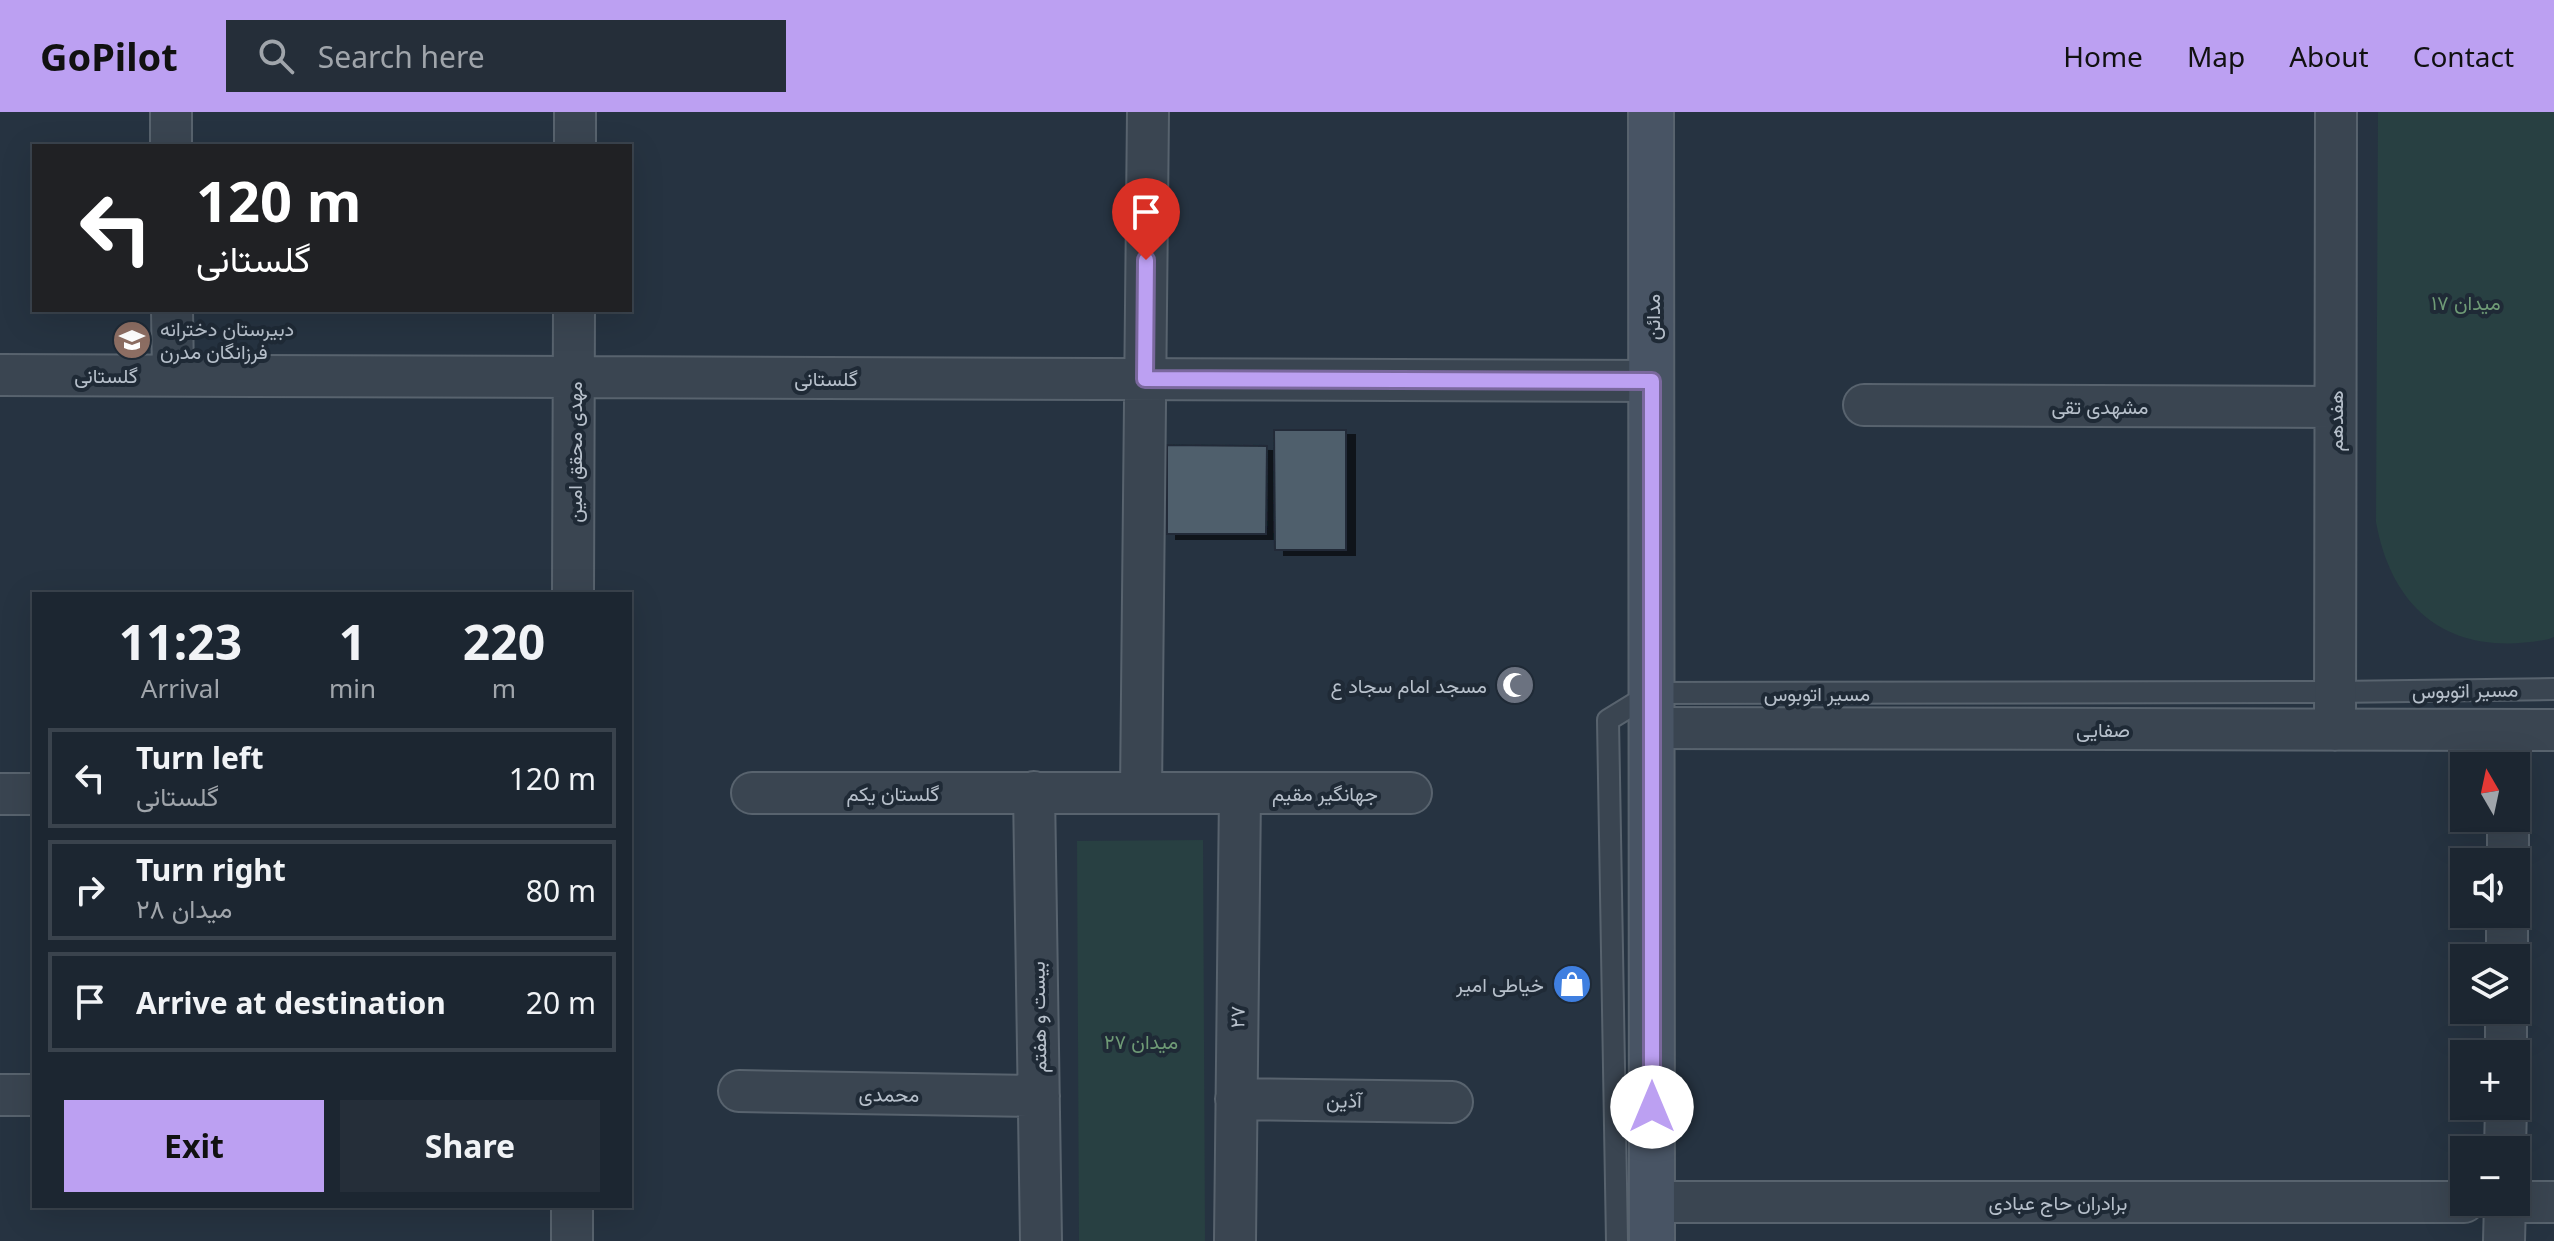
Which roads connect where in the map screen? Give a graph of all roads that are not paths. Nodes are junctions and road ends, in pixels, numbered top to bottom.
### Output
1 (171, 112) edge
2 (575, 112) edge
3 (1148, 112) edge
4 (1651, 112) edge
5 (2336, 112) edge
6 (171, 144) edge
7 (575, 144) edge
8 (172, 312) edge
9 (574, 312) edge
10 (0, 375) edge
11 (173, 375) junction
12 (574, 377) junction
13 (1145, 379) junction
14 (1652, 381) junction
15 (1864, 405) dead end
16 (2335, 407) junction
17 (573, 592) edge
18 (2554, 689) edge
19 (1652, 711) junction
20 (2335, 711) junction
21 (2554, 730) edge
22 (2509, 748) edge
23 (1034, 792) junction
24 (1141, 792) junction
25 (752, 793) dead end
26 (1240, 793) junction
27 (1411, 793) dead end
28 (0, 794) edge
29 (32, 794) edge
30 (739, 1091) dead end
31 (0, 1095) edge
32 (32, 1095) edge
33 (1039, 1096) junction
34 (1236, 1099) junction
35 (1452, 1102) dead end
36 (2450, 1202) edge
37 (2530, 1202) edge
38 (2554, 1202) edge
39 (572, 1208) edge
40 (2505, 1216) edge
41 (1652, 1221) edge
42 (572, 1241) edge
43 (1041, 1241) edge
44 (1235, 1241) edge
45 (1617, 1241) edge
46 (2504, 1241) edge

1 - 6 street
2 - 7 street
3 - 13 street
4 - 14 main road, مدائن
5 - 16 street, هفدهم
8 - 11 street
9 - 12 street, مهدی محقق امین
10 - 11 street, گلستانی
11 - 12 street, گلستانی
12 - 13 street, گلستانی
12 - 17 street, مهدی محقق امین
13 - 14 street, گلستانی
13 - 24 street
14 - 19 main road, مدائن
15 - 16 street, مشهدی تقی
16 - 20 street, هفدهم
18 - 20 lane, مسیر اتوبوس
19 - 20 street, صفایی
19 - 41 main road, مدائن
19 - 45 lane
20 - 22 street, صفایی
21 - 22 street, صفایی
23 - 24 street, گلستان یکم
23 - 25 street, گلستان یکم
23 - 33 street, بیست و هفتم
24 - 26 street, جهانگیر مقیم
26 - 27 street, جهانگیر مقیم
26 - 34 street, ۲۷
28 - 29 street
30 - 33 street, محمدی
31 - 32 street
33 - 43 street, بیست و هفتم
34 - 35 street, آذین
34 - 44 street, ۲۷
36 - 41 street, برادران حاج عبادی
37 - 38 street
39 - 42 street
40 - 46 street

